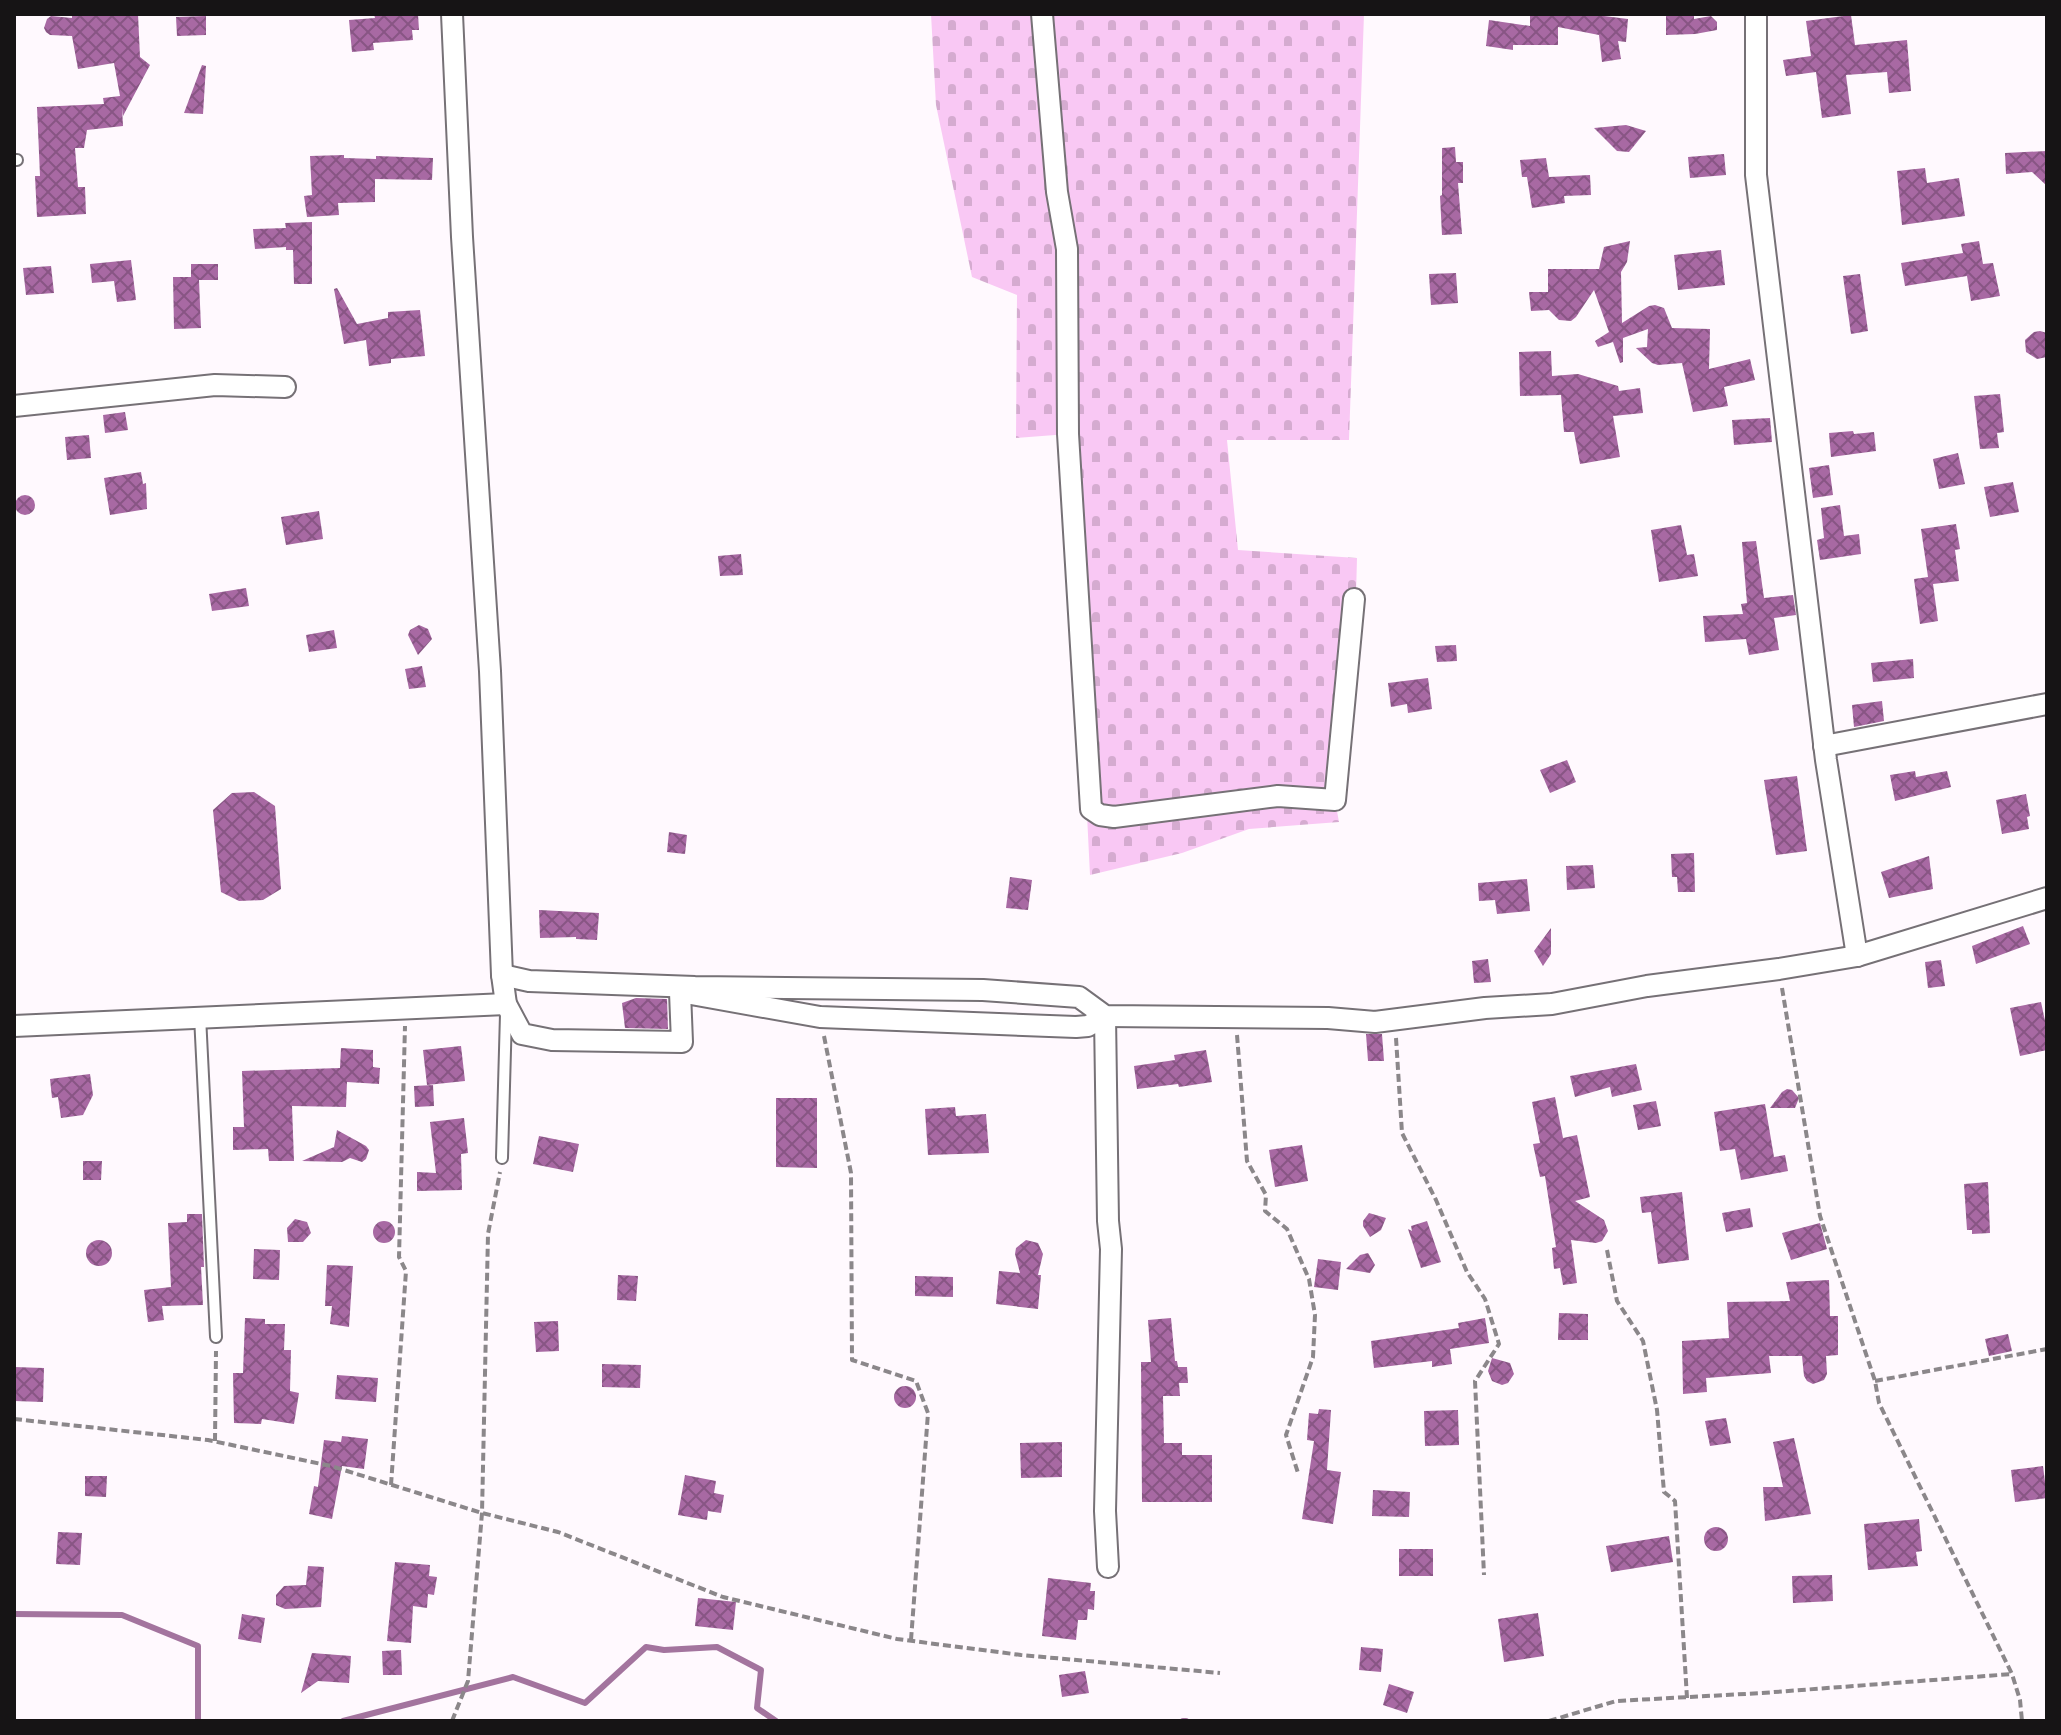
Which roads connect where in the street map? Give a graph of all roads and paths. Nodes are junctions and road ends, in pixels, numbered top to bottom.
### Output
1 (452, 14) edge
2 (1042, 14) edge
3 (1756, 14) edge
4 (285, 387) dead end
5 (14, 406) edge
6 (1354, 599) dead end
7 (2047, 704) edge
8 (1824, 746) junction
9 (2047, 898) edge
10 (1857, 956) junction
11 (1779, 969) junction
12 (502, 975) junction
13 (506, 1004) junction
14 (405, 1007) junction
15 (200, 1016) junction
16 (1105, 1016) junction
17 (820, 1017) junction
18 (1235, 1017) junction
19 (1395, 1019) junction
20 (14, 1026) edge
21 (502, 1158) joint
22 (1607, 1250) dead end
23 (216, 1337) joint
24 (2047, 1349) edge
25 (1875, 1381) junction
26 (14, 1419) edge
27 (215, 1441) junction
28 (1298, 1473) dead end
29 (391, 1485) junction
30 (482, 1513) junction
31 (1108, 1567) dead end
32 (1484, 1575) dead end
33 (911, 1640) junction
34 (1220, 1673) dead end
35 (2012, 1674) junction
36 (1687, 1698) junction
37 (452, 1721) edge
38 (1549, 1721) edge
39 (2022, 1721) edge

1 - 12 street
2 - 6 street
3 - 8 street
4 - 5 street
7 - 8 street
8 - 10 street
9 - 10 street
10 - 11 street
11 - 19 street
11 - 25 path
12 - 13 street
12 - 16 street
13 - 14 street
13 - 17 street
13 - 21 lane
14 - 15 street
14 - 29 path
15 - 20 street
15 - 23 lane
16 - 17 street
16 - 18 street
16 - 31 street
17 - 33 path
18 - 19 street
18 - 28 path
19 - 32 path
21 - 30 path
22 - 36 path
23 - 27 path
24 - 25 path
25 - 35 path
26 - 27 path
27 - 29 path
29 - 30 path
30 - 33 path
30 - 37 path
33 - 34 path
35 - 36 path
35 - 39 path
36 - 38 path

